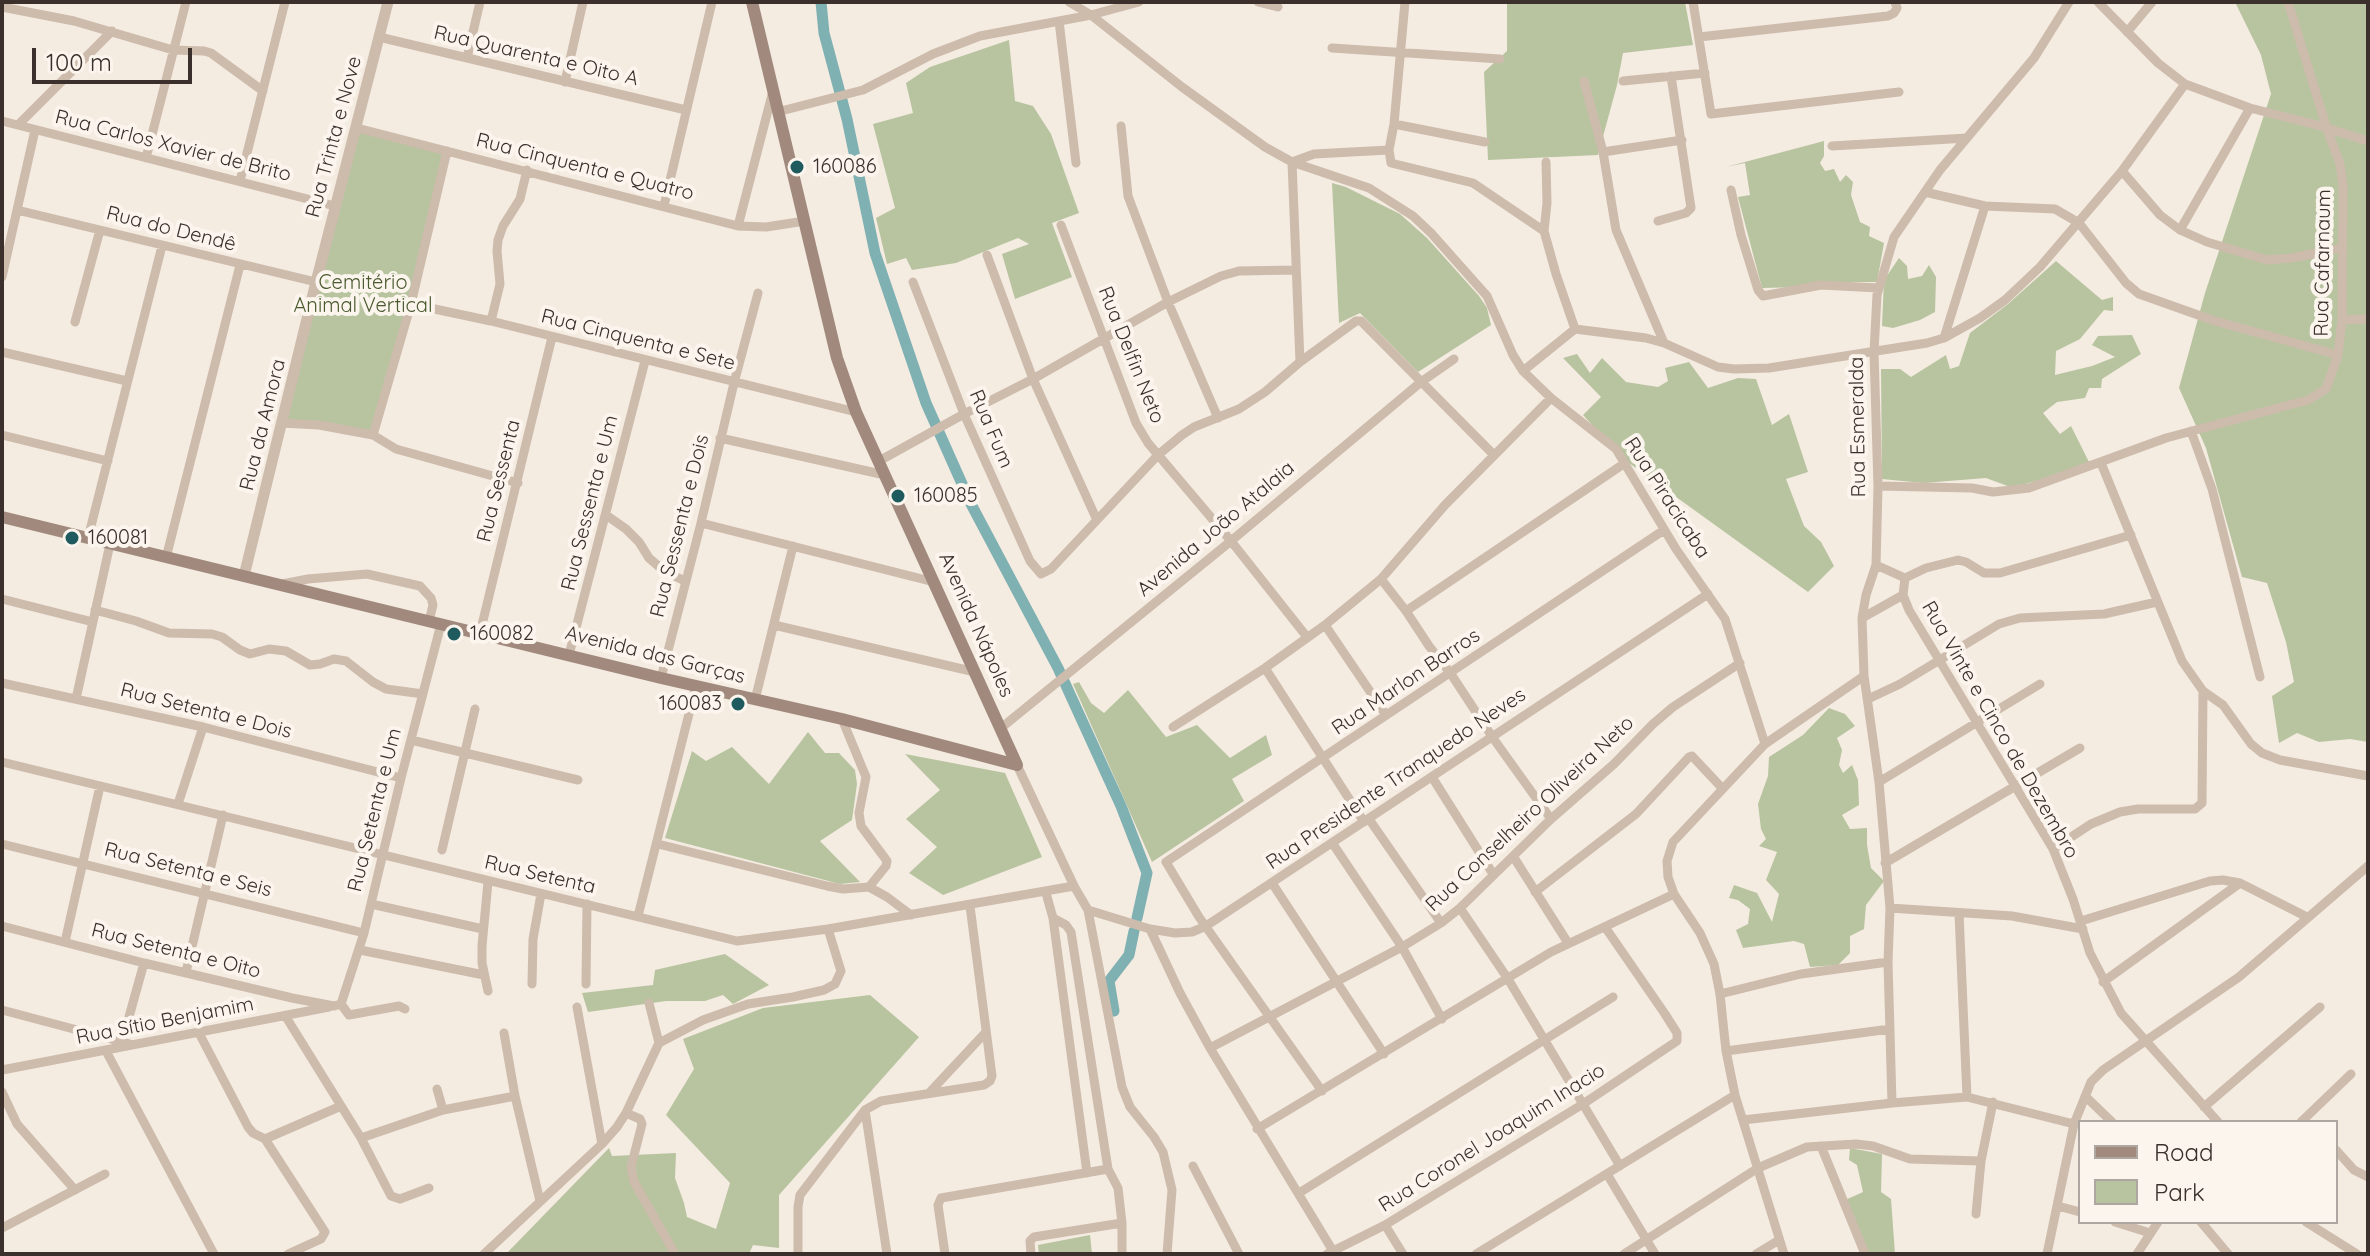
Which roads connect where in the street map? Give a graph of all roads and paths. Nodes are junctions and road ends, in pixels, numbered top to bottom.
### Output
1 (186, 2) edge
2 (285, 2) edge
3 (388, 2) edge
4 (480, 2) edge
5 (583, 2) edge
6 (712, 2) edge
7 (752, 2) edge
8 (1069, 2) edge
9 (1139, 2) edge
10 (1258, 2) edge
11 (1405, 2) edge
12 (1693, 2) edge
13 (1895, 2) edge
14 (2069, 2) edge
15 (2098, 2) edge
16 (2152, 2) edge
17 (2288, 2) edge
18 (2, 7) edge
19 (1278, 7) dead end
20 (1091, 15) junction
21 (1059, 21) junction
22 (112, 31) junction
23 (2127, 32) junction
24 (379, 37) junction
25 (1699, 37) junction
26 (1332, 48) dead end
27 (173, 50) junction
28 (1399, 53) junction
29 (467, 58) junction
30 (1500, 59) dead end
31 (1705, 73) junction
32 (1671, 76) junction
33 (1584, 81) dead end
34 (1623, 81) dead end
35 (565, 82) junction
36 (2185, 84) junction
37 (263, 91) junction
38 (773, 91) junction
39 (1899, 92) dead end
40 (2250, 108) junction
41 (686, 110) junction
42 (777, 112) junction
43 (2, 121) edge
44 (1394, 124) junction
45 (18, 125) junction
46 (1121, 126) dead end
47 (357, 128) junction
48 (2327, 129) junction
49 (35, 130) junction
50 (1967, 138) junction
51 (1682, 140) junction
52 (2368, 141) edge
53 (1485, 142) dead end
54 (1832, 146) dead end
55 (447, 151) junction
56 (1603, 152) junction
57 (1389, 154) junction
58 (146, 158) junction
59 (1292, 162) junction
60 (1546, 162) dead end
61 (1076, 163) dead end
62 (527, 170) junction
63 (2122, 171) junction
64 (240, 181) junction
65 (1731, 190) dead end
66 (1925, 192) junction
67 (335, 206) junction
68 (664, 206) junction
69 (1985, 206) junction
70 (17, 210) junction
71 (805, 221) junction
72 (1658, 221) dead end
73 (2079, 223) junction
74 (1061, 225) dead end
75 (738, 226) junction
76 (100, 230) junction
77 (2180, 230) junction
78 (1544, 231) junction
79 (162, 246) junction
80 (2342, 248) junction
81 (987, 255) dead end
82 (240, 265) junction
83 (1295, 270) junction
84 (2, 277) edge
85 (316, 282) junction
86 (913, 282) dead end
87 (1879, 288) junction
88 (758, 293) dead end
89 (1168, 302) junction
90 (411, 304) junction
91 (2368, 319) edge
92 (2342, 320) junction
93 (491, 321) junction
94 (75, 322) dead end
95 (1575, 329) junction
96 (552, 337) junction
97 (1944, 338) junction
98 (1103, 339) junction
99 (1664, 343) junction
100 (2, 352) edge
101 (1874, 352) junction
102 (2338, 355) junction
103 (1454, 359) dead end
104 (645, 361) junction
105 (1300, 362) junction
106 (1523, 371) junction
107 (1033, 379) junction
108 (127, 381) junction
109 (1421, 382) junction
110 (734, 383) junction
111 (1551, 398) junction
112 (856, 412) junction
113 (964, 414) junction
114 (1218, 418) junction
115 (281, 423) junction
116 (2191, 431) junction
117 (2, 435) edge
118 (373, 435) junction
119 (720, 438) junction
120 (1493, 454) junction
121 (1158, 455) junction
122 (108, 461) junction
123 (879, 461) junction
124 (1625, 463) junction
125 (2101, 463) junction
126 (885, 475) junction
127 (518, 483) junction
128 (1878, 486) junction
129 (606, 515) junction
130 (1096, 518) junction
131 (2, 519) edge
132 (701, 523) junction
133 (1664, 530) junction
134 (2131, 535) junction
135 (88, 538) junction
136 (1231, 541) junction
137 (110, 544) junction
138 (793, 546) junction
139 (166, 558) junction
140 (1876, 565) junction
141 (244, 576) junction
142 (1905, 578) junction
143 (1381, 579) junction
144 (685, 581) junction
145 (934, 582) junction
146 (280, 584) junction
147 (1708, 594) junction
148 (1903, 595) junction
149 (2, 599) edge
150 (2157, 602) junction
151 (95, 610) junction
152 (1406, 611) junction
153 (1862, 618) junction
154 (93, 622) junction
155 (435, 622) junction
156 (774, 625) junction
157 (1325, 625) junction
158 (480, 633) junction
159 (1307, 637) junction
160 (569, 655) junction
161 (1939, 661) junction
162 (1740, 663) junction
163 (1265, 668) junction
164 (975, 672) junction
165 (1451, 674) junction
166 (1864, 676) junction
167 (2260, 677) dead end
168 (661, 678) junction
169 (2, 683) edge
170 (2040, 684) dead end
171 (696, 686) junction
172 (2203, 691) junction
173 (423, 694) junction
174 (76, 699) junction
175 (1868, 699) junction
176 (755, 700) junction
177 (475, 709) dead end
178 (1386, 715) junction
179 (842, 719) junction
180 (1977, 721) junction
181 (203, 727) junction
182 (1173, 727) dead end
183 (1001, 728) junction
184 (1493, 738) junction
185 (411, 740) junction
186 (1765, 744) junction
187 (2080, 748) dead end
188 (465, 752) junction
189 (1324, 758) junction
190 (2, 762) edge
191 (1017, 765) junction
192 (2368, 776) edge
193 (1432, 777) junction
194 (401, 778) junction
195 (578, 780) dead end
196 (1879, 782) junction
197 (2016, 785) junction
198 (100, 786) junction
199 (1722, 788) junction
200 (178, 804) junction
201 (223, 815) junction
202 (1551, 819) junction
203 (1366, 821) junction
204 (2, 844) edge
205 (658, 844) junction
206 (1333, 844) junction
207 (2053, 849) junction
208 (442, 850) dead end
209 (382, 855) junction
210 (1513, 856) junction
211 (81, 862) junction
212 (1885, 863) junction
213 (2368, 866) edge
214 (1493, 874) junction
215 (488, 882) junction
216 (1272, 883) junction
217 (2240, 883) junction
218 (1074, 886) junction
219 (869, 887) junction
220 (205, 892) junction
221 (1535, 892) junction
222 (1046, 893) junction
223 (541, 894) junction
224 (1674, 894) junction
225 (371, 904) junction
226 (587, 904) junction
227 (970, 906) junction
228 (1460, 908) junction
229 (1890, 908) junction
230 (1088, 910) junction
231 (1959, 913) junction
232 (911, 915) junction
233 (638, 916) junction
234 (2307, 917) junction
235 (1053, 918) junction
236 (1441, 923) junction
237 (2082, 925) junction
238 (2, 926) edge
239 (1206, 926) junction
240 (1605, 927) junction
241 (483, 929) junction
242 (828, 929) junction
243 (1150, 929) junction
244 (364, 933) junction
245 (65, 942) junction
246 (1568, 943) junction
247 (1402, 947) junction
248 (360, 950) junction
249 (1888, 962) junction
250 (144, 963) junction
251 (186, 972) junction
252 (484, 975) junction
253 (1508, 979) junction
254 (1338, 982) junction
255 (2103, 982) junction
256 (532, 984) dead end
257 (586, 984) dead end
258 (488, 991) dead end
259 (1720, 994) junction
260 (1613, 997) dead end
261 (649, 1003) dead end
262 (338, 1005) junction
263 (577, 1007) dead end
264 (2320, 1007) dead end
265 (405, 1009) dead end
266 (2, 1010) edge
267 (1270, 1016) junction
268 (286, 1017) junction
269 (1442, 1019) junction
270 (1890, 1029) junction
271 (986, 1032) junction
272 (199, 1033) junction
273 (504, 1033) dead end
274 (1544, 1041) junction
275 (122, 1042) junction
276 (2144, 1042) junction
277 (659, 1043) junction
278 (134, 1045) junction
279 (1210, 1048) junction
280 (106, 1051) junction
281 (1726, 1051) junction
282 (1384, 1054) junction
283 (2, 1070) edge
284 (2351, 1074) dead end
285 (437, 1089) dead end
286 (1322, 1091) junction
287 (2, 1092) edge
288 (929, 1093) junction
289 (1735, 1095) junction
290 (515, 1096) junction
291 (2085, 1096) junction
292 (1967, 1097) junction
293 (1993, 1102) junction
294 (1892, 1103) junction
295 (1583, 1104) junction
296 (341, 1106) junction
297 (2204, 1107) junction
298 (443, 1110) junction
299 (865, 1110) junction
300 (626, 1113) junction
301 (1743, 1120) junction
302 (2110, 1120) edge
303 (2216, 1120) edge
304 (2306, 1120) edge
305 (2074, 1124) junction
306 (1257, 1129) junction
307 (361, 1138) junction
308 (265, 1139) junction
309 (602, 1144) junction
310 (1821, 1146) junction
311 (2338, 1152) edge
312 (1981, 1161) junction
313 (1193, 1166) dead end
314 (1620, 1166) junction
315 (1758, 1168) junction
316 (1108, 1169) junction
317 (1087, 1173) junction
318 (105, 1174) dead end
319 (1607, 1174) junction
320 (2368, 1177) edge
321 (429, 1188) dead end
322 (75, 1190) junction
323 (1299, 1193) junction
324 (540, 1201) junction
325 (2058, 1206) junction
326 (2078, 1211) edge
327 (1976, 1214) dead end
328 (1122, 1223) junction
329 (2121, 1224) edge
330 (2157, 1224) edge
331 (2203, 1224) edge
332 (2309, 1224) edge
333 (1385, 1225) junction
334 (2, 1228) edge
335 (2150, 1233) junction
336 (1647, 1239) junction
337 (1779, 1240) junction
338 (1330, 1253) edge
339 (214, 1254) edge
340 (288, 1254) edge
341 (484, 1254) edge
342 (675, 1254) edge
343 (798, 1254) edge
344 (887, 1254) edge
345 (945, 1254) edge
346 (1031, 1254) edge
347 (1122, 1254) edge
348 (1167, 1254) edge
349 (1239, 1254) edge
350 (1403, 1254) edge
351 (1476, 1254) edge
352 (1624, 1254) edge
353 (1655, 1254) edge
354 (1756, 1254) edge
355 (1784, 1254) edge
356 (1865, 1254) edge
357 (2047, 1254) edge
358 (2137, 1254) edge
359 (2228, 1254) edge
360 (2357, 1254) edge

1 - 27 street
2 - 37 street
3 - 24 street, Rua Trinta e Nove
4 - 29 street
5 - 35 street
6 - 41 street
7 - 38 main road, Avenida Nápoles
8 - 20 street, Rua Piracicaba
9 - 20 street
10 - 19 street
11 - 28 street
12 - 25 street
13 - 25 street
14 - 50 street, Rua Esmeralda
15 - 23 street
16 - 23 street
17 - 48 street, Rua Cafarnaum
18 - 22 street
20 - 21 street
20 - 59 street, Rua Piracicaba
21 - 42 street
21 - 61 street
22 - 27 street
22 - 45 street
23 - 36 street
24 - 29 street, Rua Quarenta e Oito A
24 - 47 street, Rua Trinta e Nove
25 - 31 street
26 - 28 street
27 - 37 street
27 - 58 street
28 - 30 street
28 - 44 street
29 - 35 street, Rua Quarenta e Oito A
31 - 32 street
31 - 39 street
32 - 34 street
32 - 51 street
33 - 56 street
35 - 41 street, Rua Quarenta e Oito A
36 - 40 street
36 - 63 street
37 - 64 street
38 - 42 main road, Avenida Nápoles
38 - 75 street
40 - 48 street
40 - 77 street
41 - 68 street
42 - 71 main road, Avenida Nápoles
43 - 45 street, Rua Carlos Xavier de Brito
44 - 53 street
44 - 57 street
45 - 49 street, Rua Carlos Xavier de Brito
46 - 89 street
47 - 55 street, Rua Cinquenta e Quatro
47 - 67 street, Rua Trinta e Nove
48 - 52 street
48 - 80 street, Rua Cafarnaum
49 - 58 street, Rua Carlos Xavier de Brito
49 - 70 street
50 - 54 street
50 - 66 street, Rua Esmeralda
51 - 56 street
51 - 72 street
55 - 62 street, Rua Cinquenta e Quatro
55 - 90 street
56 - 99 street
57 - 59 street
57 - 78 street
58 - 64 street, Rua Carlos Xavier de Brito
59 - 83 street
59 - 106 street, Rua Piracicaba
60 - 78 street
62 - 68 street, Rua Cinquenta e Quatro
62 - 93 street
63 - 73 street
63 - 77 street
64 - 67 street, Rua Carlos Xavier de Brito
65 - 87 street
66 - 69 street
66 - 87 street, Rua Esmeralda
67 - 85 street, Rua Trinta e Nove
68 - 75 street, Rua Cinquenta e Quatro
69 - 73 street
69 - 97 street
70 - 76 street, Rua do Dendê
70 - 84 street
71 - 75 street, Rua Cinquenta e Quatro
71 - 112 main road, Avenida Nápoles
73 - 97 street
73 - 102 street
74 - 98 street, Rua Delfin Neto
76 - 79 street, Rua do Dendê
76 - 94 street
77 - 80 street
78 - 95 street
79 - 82 street, Rua do Dendê
79 - 108 street
80 - 92 street, Rua Cafarnaum
81 - 107 street
82 - 85 street, Rua do Dendê
82 - 139 street
83 - 89 street
83 - 105 street
85 - 115 street, Rua da Amora
86 - 113 street, Rua Fum
87 - 101 street, Rua Esmeralda
88 - 110 street, Rua Sessenta e Dois
89 - 98 street
89 - 114 street
90 - 93 street, Rua Cinquenta e Sete
90 - 118 street
91 - 92 street
92 - 102 street, Rua Cafarnaum
93 - 96 street, Rua Cinquenta e Sete
95 - 99 street
95 - 106 street
96 - 104 street, Rua Cinquenta e Sete
96 - 127 street, Rua Sessenta
97 - 101 street
98 - 107 street
98 - 121 street, Rua Delfin Neto
99 - 101 street
100 - 108 street
101 - 128 street, Rua Esmeralda
102 - 116 street, Rua Cafarnaum
103 - 109 street, Avenida João Atalaia
104 - 110 street, Rua Cinquenta e Sete
104 - 129 street, Rua Sessenta e Um
105 - 109 street
105 - 114 street
106 - 111 street, Rua Piracicaba
107 - 113 street
107 - 130 street
108 - 122 street
109 - 120 street
109 - 136 street, Avenida João Atalaia
110 - 112 street, Rua Cinquenta e Sete
110 - 119 street, Rua Sessenta e Dois
111 - 120 street
111 - 124 street, Rua Piracicaba
112 - 123 main road, Avenida Nápoles
113 - 123 street
113 - 130 street, Rua Fum
114 - 121 street
115 - 118 street
115 - 141 street, Rua da Amora
116 - 125 street, Rua Cafarnaum
116 - 167 street
117 - 122 street
118 - 127 street
119 - 126 street
119 - 132 street, Rua Sessenta e Dois
120 - 143 street
121 - 130 street
121 - 136 street, Rua Delfin Neto
122 - 135 street
123 - 126 main road, Avenida Nápoles
124 - 133 street, Rua Piracicaba
124 - 152 street
125 - 128 street, Rua Cafarnaum
125 - 134 street
126 - 145 main road, Avenida Nápoles
127 - 158 street, Rua Sessenta
128 - 140 street, Rua Esmeralda
129 - 144 street
129 - 160 street, Rua Sessenta e Um
131 - 135 main road, Avenida das Garças
132 - 138 street
132 - 144 street, Rua Sessenta e Dois
133 - 147 street, Rua Piracicaba
133 - 165 street, Rua Marlon Barros
134 - 142 street
134 - 150 street
135 - 137 main road, Avenida das Garças
136 - 159 street, Rua Delfin Neto
136 - 183 street, Avenida João Atalaia
137 - 139 main road, Avenida das Garças
137 - 151 street
138 - 145 street
138 - 156 street
139 - 141 main road, Avenida das Garças
140 - 142 street
140 - 153 street, Rua Esmeralda
141 - 146 main road, Avenida das Garças
142 - 148 street, Rua Vinte e Cinco de Dezembro
143 - 152 street
143 - 157 street
144 - 168 street, Rua Sessenta e Dois
145 - 164 main road, Avenida Nápoles
146 - 155 main road, Avenida das Garças
146 - 155 street
147 - 162 street, Rua Piracicaba
147 - 184 street, Rua Presidente Tranquedo Neves
148 - 153 street
148 - 161 street, Rua Vinte e Cinco de Dezembro
149 - 154 street
150 - 161 street
150 - 172 street
151 - 154 street
151 - 173 street
152 - 165 street
153 - 166 street, Rua Esmeralda
154 - 174 street
155 - 158 main road, Avenida das Garças
155 - 173 street, Rua Setenta e Um
156 - 164 street
156 - 176 street
157 - 159 street
157 - 178 street
158 - 160 main road, Avenida das Garças
159 - 163 street
160 - 168 main road, Avenida das Garças
161 - 175 street
161 - 180 street, Rua Vinte e Cinco de Dezembro
162 - 186 street, Rua Piracicaba
162 - 202 street, Rua Conselheiro Oliveira Neto
163 - 182 street
163 - 189 street
164 - 183 main road, Avenida Nápoles
165 - 178 street, Rua Marlon Barros
165 - 184 street
166 - 175 street, Rua Esmeralda
166 - 186 street
168 - 171 main road, Avenida das Garças
169 - 174 street, Rua Setenta e Dois
170 - 180 street
171 - 176 main road, Avenida das Garças
171 - 205 street
172 - 192 street
172 - 207 street
173 - 185 street, Rua Setenta e Um
174 - 181 street, Rua Setenta e Dois
175 - 196 street, Rua Esmeralda
176 - 179 main road, Avenida das Garças
177 - 188 street
178 - 189 street, Rua Marlon Barros
179 - 191 main road, Avenida das Garças
179 - 219 street
180 - 196 street
180 - 197 street, Rua Vinte e Cinco de Dezembro
181 - 194 street, Rua Setenta e Dois
181 - 200 street
183 - 191 main road, Avenida Nápoles
184 - 193 street, Rua Presidente Tranquedo Neves
184 - 202 street
185 - 188 street
185 - 194 street, Rua Setenta e Um
186 - 199 street
187 - 197 street
188 - 195 street
188 - 208 street
189 - 203 street
189 - 239 street, Rua Marlon Barros
190 - 198 street, Rua Setenta
191 - 218 street, Avenida Nápoles
193 - 203 street, Rua Presidente Tranquedo Neves
193 - 214 street
194 - 209 street, Rua Setenta e Um
196 - 212 street, Rua Esmeralda
197 - 207 street, Rua Vinte e Cinco de Dezembro
197 - 212 street
198 - 200 street, Rua Setenta
198 - 211 street
199 - 221 street
199 - 224 street
200 - 201 street, Rua Setenta
201 - 209 street, Rua Setenta
201 - 220 street
202 - 210 street, Rua Conselheiro Oliveira Neto
203 - 206 street, Rua Presidente Tranquedo Neves
203 - 236 street
204 - 211 street, Rua Setenta e Seis
205 - 219 street
205 - 233 street
206 - 216 street, Rua Presidente Tranquedo Neves
206 - 247 street
207 - 237 street, Rua Vinte e Cinco de Dezembro
209 - 215 street, Rua Setenta
209 - 225 street, Rua Setenta e Um
210 - 214 street, Rua Conselheiro Oliveira Neto
210 - 221 street
211 - 220 street, Rua Setenta e Seis
211 - 245 street
212 - 229 street, Rua Esmeralda
213 - 234 street
214 - 228 street, Rua Conselheiro Oliveira Neto
215 - 223 street, Rua Setenta
215 - 241 street
216 - 239 street, Rua Presidente Tranquedo Neves
216 - 254 street
217 - 234 street
217 - 237 street
217 - 255 street
218 - 222 street, Rua Setenta
218 - 230 street, Avenida Nápoles
219 - 232 street
220 - 244 street, Rua Setenta e Seis
220 - 251 street
221 - 246 street
222 - 227 street, Rua Setenta
222 - 235 street
223 - 226 street, Rua Setenta
223 - 256 street
224 - 240 street
224 - 259 street
225 - 241 street
225 - 244 street, Rua Setenta e Um
226 - 233 street, Rua Setenta
226 - 257 street
227 - 232 street, Rua Setenta
227 - 271 street
228 - 236 street, Rua Conselheiro Oliveira Neto
228 - 253 street
229 - 231 street
229 - 249 street, Rua Esmeralda
230 - 243 street, Rua Presidente Tranquedo Neves
230 - 348 street, Avenida Nápoles
231 - 237 street
231 - 292 street
232 - 242 street, Rua Setenta
233 - 242 street, Rua Setenta
234 - 276 street
235 - 316 street
235 - 317 street
236 - 247 street, Rua Conselheiro Oliveira Neto
237 - 255 street, Rua Vinte e Cinco de Dezembro
238 - 245 street, Rua Setenta e Oito
239 - 243 street, Rua Presidente Tranquedo Neves
239 - 267 street
240 - 246 street
240 - 295 street, Rua Coronel Joaquim Inacio
241 - 252 street
242 - 277 street
243 - 279 street
244 - 248 street, Rua Setenta e Um
245 - 250 street, Rua Setenta e Oito
246 - 253 street
247 - 254 street, Rua Conselheiro Oliveira Neto
247 - 269 street
248 - 252 street
248 - 262 street, Rua Setenta e Um
249 - 259 street
249 - 270 street, Rua Esmeralda
250 - 251 street, Rua Setenta e Oito
250 - 275 street
251 - 262 street, Rua Setenta e Oito
252 - 258 street
253 - 269 street
253 - 274 street
254 - 267 street, Rua Conselheiro Oliveira Neto
254 - 282 street
255 - 276 street, Rua Vinte e Cinco de Dezembro
259 - 281 street
260 - 274 street
261 - 277 street
262 - 265 street, Rua Setenta e Oito
262 - 268 street, Rua Sítio Benjamim
263 - 309 street
264 - 297 street
266 - 275 street
267 - 279 street, Rua Conselheiro Oliveira Neto
267 - 286 street
268 - 272 street, Rua Sítio Benjamim
268 - 296 street
269 - 282 street
270 - 281 street
270 - 294 street, Rua Esmeralda
271 - 288 street
271 - 288 street
272 - 278 street, Rua Sítio Benjamim
272 - 308 street
273 - 290 street
274 - 295 street
274 - 323 street
275 - 278 street
276 - 291 street
276 - 297 street, Rua Vinte e Cinco de Dezembro
277 - 300 street
278 - 280 street, Rua Sítio Benjamim
279 - 306 street
280 - 283 street, Rua Sítio Benjamim
280 - 339 street
281 - 289 street
282 - 286 street
284 - 304 street
285 - 298 street
286 - 306 street
287 - 322 street
288 - 299 street
289 - 301 street
289 - 314 street
290 - 298 street
290 - 324 street
291 - 302 street
291 - 305 street
292 - 293 street
292 - 294 street
293 - 305 street
293 - 312 street
294 - 301 street
295 - 314 street
295 - 333 street, Rua Coronel Joaquim Inacio
296 - 307 street
296 - 308 street
297 - 303 street, Rua Vinte e Cinco de Dezembro
298 - 307 street
299 - 343 street
299 - 344 street
300 - 309 street
300 - 342 street
301 - 315 street
305 - 325 street
306 - 323 street
307 - 321 street
308 - 340 street
309 - 324 street
310 - 312 street
310 - 315 street
310 - 356 street
311 - 320 street
312 - 327 street
313 - 349 street
314 - 319 street
315 - 336 street
315 - 337 street
316 - 317 street
316 - 328 street
317 - 345 street
318 - 322 street
319 - 336 street
319 - 351 street
322 - 334 street
323 - 338 street
324 - 341 street
325 - 326 street
325 - 357 street
328 - 346 street
328 - 347 street
329 - 335 street
330 - 335 street
331 - 359 street
332 - 360 street
333 - 338 street, Rua Coronel Joaquim Inacio
333 - 350 street
335 - 358 street
336 - 352 street
336 - 353 street
337 - 354 street
337 - 355 street

